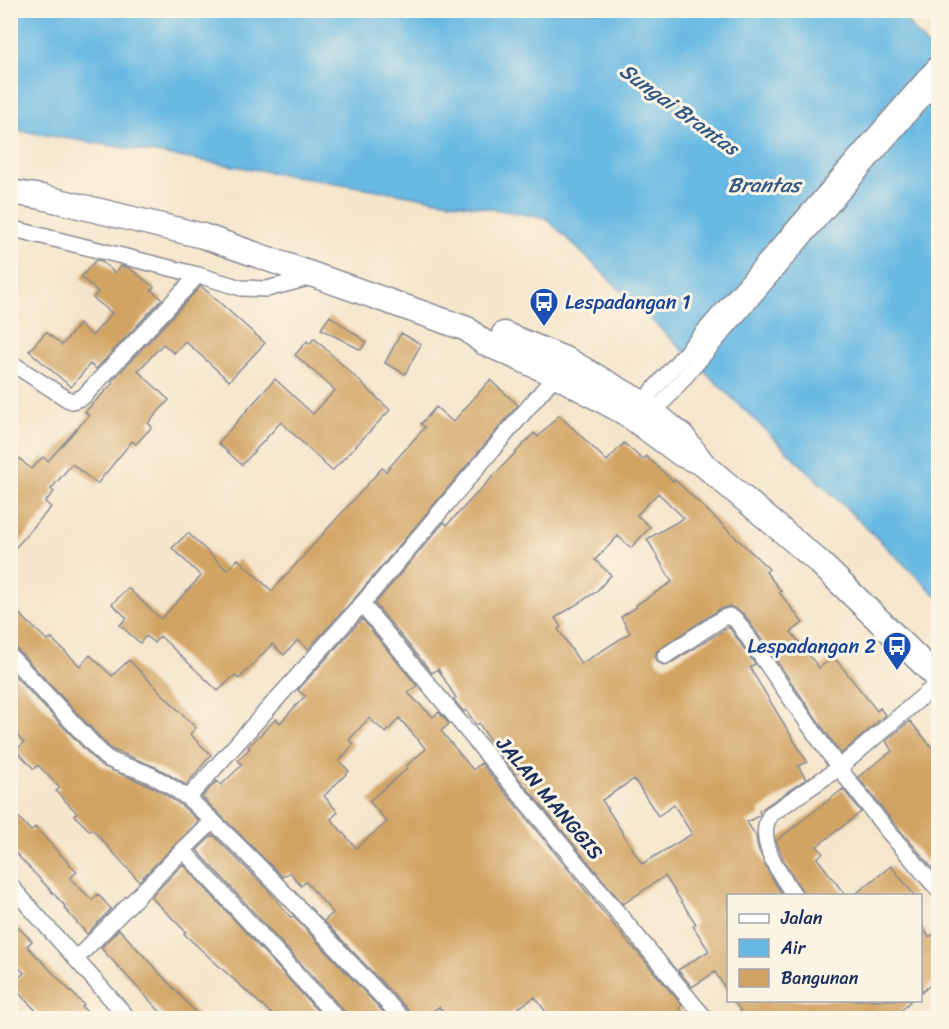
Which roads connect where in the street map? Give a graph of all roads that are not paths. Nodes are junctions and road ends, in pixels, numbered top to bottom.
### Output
1 (939, 62) edge
2 (939, 81) edge
3 (10, 192) edge
4 (10, 228) edge
5 (198, 275) junction
6 (316, 276) junction
7 (10, 362) edge
8 (562, 368) junction
9 (653, 403) junction
10 (703, 464) junction
11 (362, 604) junction
12 (10, 656) edge
13 (665, 656) dead end
14 (939, 678) edge
15 (939, 683) edge
16 (839, 768) junction
17 (188, 798) junction
18 (213, 821) junction
19 (183, 850) junction
20 (10, 885) edge
21 (939, 890) edge
22 (794, 894) edge
23 (76, 959) junction
24 (128, 1018) edge
25 (337, 1018) edge
26 (402, 1018) edge
27 (705, 1018) edge

1 - 9 street
2 - 9 street
3 - 6 main road
4 - 5 street
5 - 6 street
5 - 7 street
6 - 8 main road
8 - 9 main road
8 - 10 main road
8 - 11 street
9 - 10 main road
10 - 14 main road
11 - 17 street
11 - 27 street, JALAN MANGGIS
12 - 17 street
13 - 16 street
15 - 16 street
16 - 21 street
16 - 22 street
17 - 18 street
18 - 19 street
18 - 26 street
19 - 23 street
19 - 25 street
20 - 23 street
23 - 24 street

